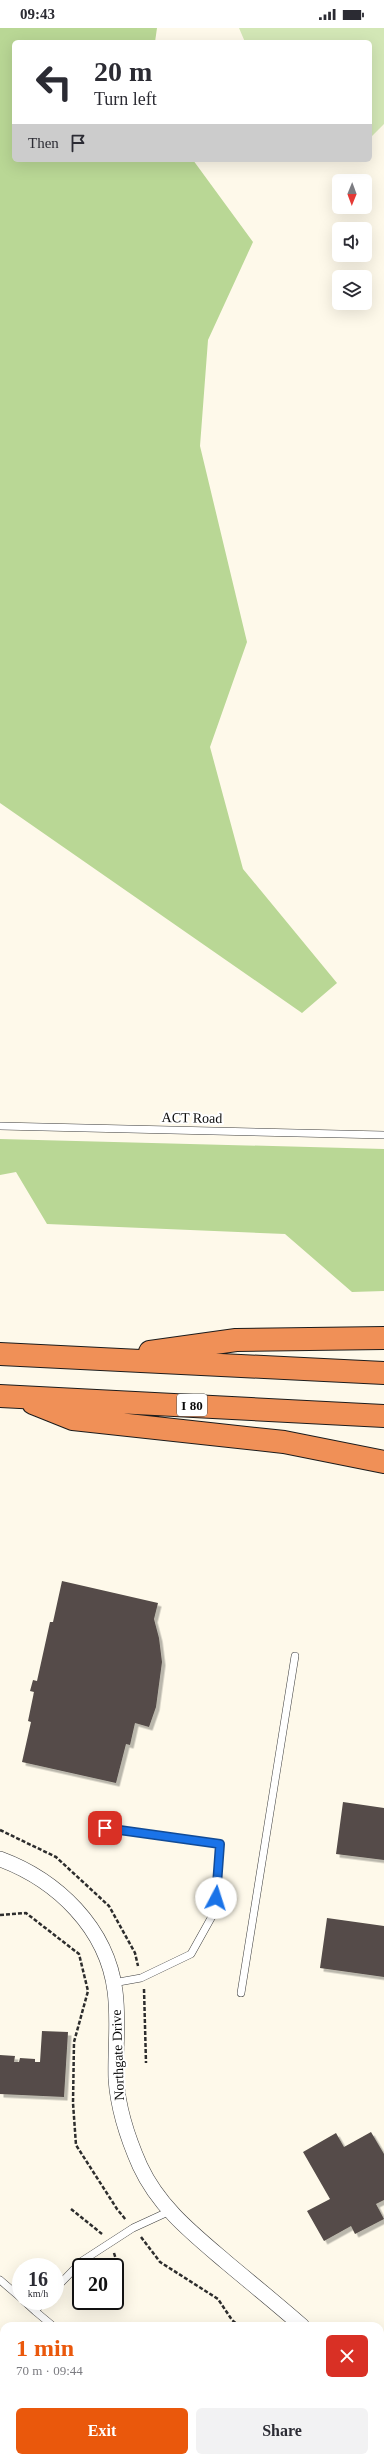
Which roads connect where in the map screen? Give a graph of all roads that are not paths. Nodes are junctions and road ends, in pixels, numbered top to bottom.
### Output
1 (0, 1126) edge
2 (384, 1135) edge
3 (384, 1338) edge
4 (0, 1354) edge
5 (98, 1359) junction
6 (384, 1373) edge
7 (7, 1396) edge
8 (384, 1416) edge
9 (384, 1462) edge
10 (295, 1656) dead end
11 (105, 1828) dead end
12 (0, 1859) edge
13 (113, 1984) junction
14 (240, 1993) dead end
15 (170, 2211) junction
16 (0, 2280) edge
17 (64, 2280) edge
18 (12, 2290) edge
19 (35, 2311) edge
20 (48, 2322) edge
21 (297, 2322) edge

1 - 2 lane, ACT Road
3 - 5 highway
4 - 5 highway
5 - 6 highway
7 - 8 highway, I 80
7 - 9 highway
10 - 14 lane
11 - 13 lane
12 - 13 street, Northgate Drive
13 - 15 street, Northgate Drive
15 - 17 lane
15 - 21 street, Northgate Drive
16 - 18 lane
19 - 20 lane

